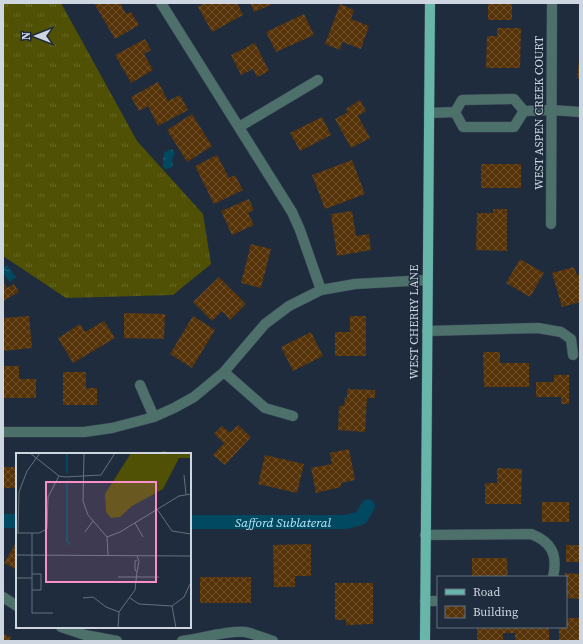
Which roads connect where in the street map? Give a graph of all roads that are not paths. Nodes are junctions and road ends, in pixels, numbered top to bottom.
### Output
1 (161, 3) edge
2 (430, 3) edge
3 (552, 3) edge
4 (318, 80) dead end
5 (552, 110) junction
6 (524, 111) junction
7 (429, 112) junction
8 (455, 112) junction
9 (580, 112) edge
10 (239, 127) junction
11 (551, 224) dead end
12 (427, 280) junction
13 (322, 290) junction
14 (426, 331) junction
15 (573, 355) dead end
16 (224, 372) junction
17 (140, 385) dead end
18 (293, 416) dead end
19 (154, 417) junction
20 (3, 432) edge
21 (425, 535) junction
22 (552, 576) edge
23 (3, 597) edge
24 (425, 601) junction
25 (437, 601) edge
26 (16, 605) edge
27 (64, 628) edge
28 (117, 641) edge
29 (182, 641) edge
30 (272, 641) edge
31 (425, 641) edge

1 - 10 street
2 - 7 main road, WEST CHERRY LANE
3 - 5 street, WEST ASPEN CREEK COURT
4 - 10 street
5 - 6 street
5 - 9 street
5 - 11 street, WEST ASPEN CREEK COURT
6 - 8 street
6 - 8 street
7 - 8 street
7 - 12 main road, WEST CHERRY LANE
10 - 13 street
12 - 13 street
12 - 14 main road, WEST CHERRY LANE
13 - 16 street
14 - 15 street
14 - 21 main road, WEST CHERRY LANE
16 - 18 street
16 - 19 street
17 - 19 street
19 - 20 street
21 - 22 street
21 - 24 main road, WEST CHERRY LANE
23 - 26 street
24 - 25 street
24 - 31 main road, WEST CHERRY LANE
27 - 28 street
29 - 30 street

